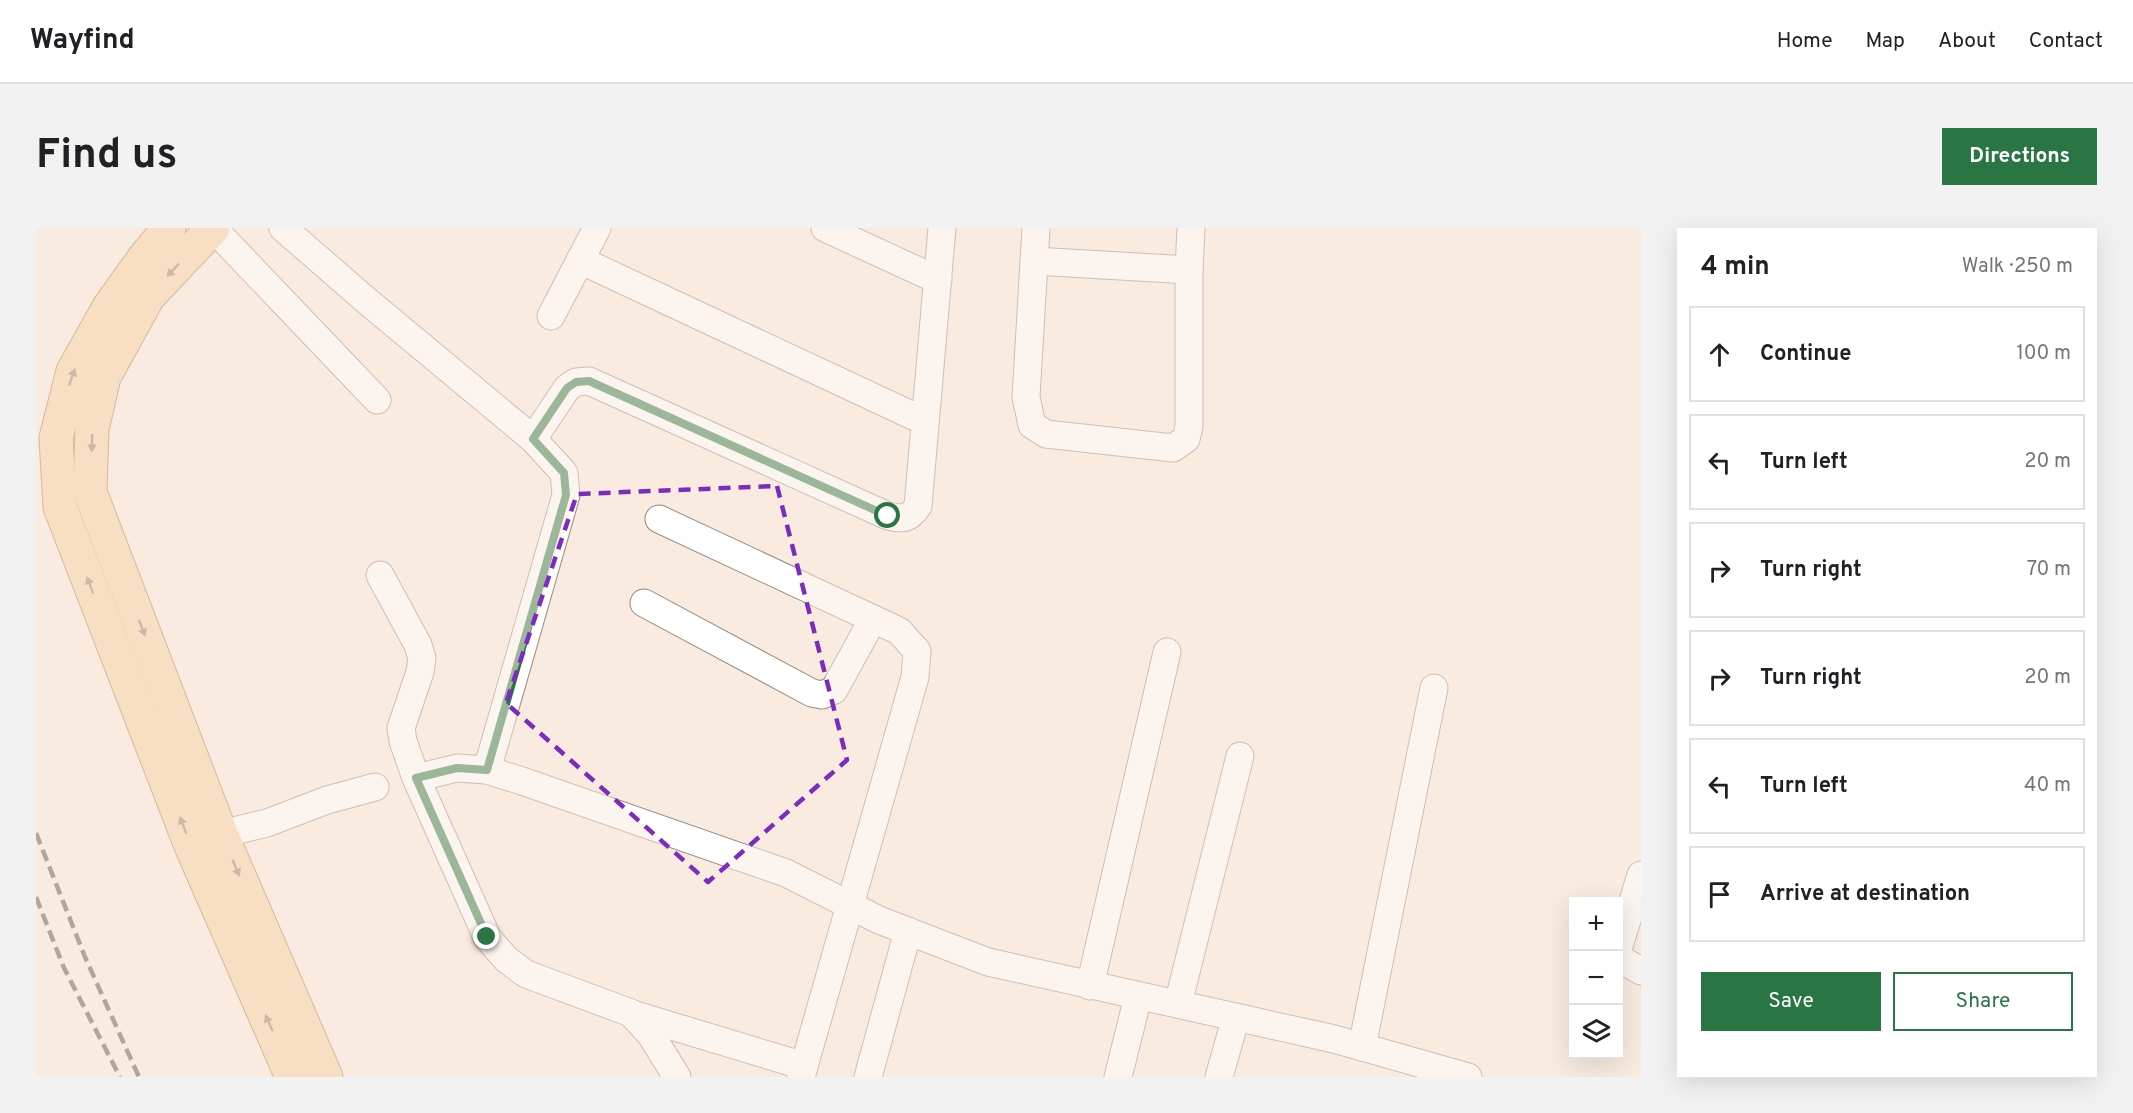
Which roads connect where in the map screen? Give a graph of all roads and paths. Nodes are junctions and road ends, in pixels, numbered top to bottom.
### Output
1 (169, 228) edge
2 (213, 228) edge
3 (283, 228) edge
4 (597, 228) edge
5 (825, 228) edge
6 (942, 228) edge
7 (1036, 228) edge
8 (1191, 228) edge
9 (580, 260) junction
10 (1034, 261) junction
11 (1189, 270) junction
12 (938, 280) junction
13 (551, 316) dead end
14 (377, 400) dead end
15 (924, 421) junction
16 (533, 439) junction
17 (659, 519) dead end
18 (380, 575) dead end
19 (644, 603) dead end
20 (873, 619) junction
21 (1167, 652) dead end
22 (1434, 688) dead end
23 (1240, 756) dead end
24 (487, 770) junction
25 (416, 778) junction
26 (375, 787) dead end
27 (221, 834) junction
28 (1641, 875) edge
29 (849, 905) junction
30 (908, 931) junction
31 (1623, 934) edge
32 (1618, 951) edge
33 (1641, 971) edge
34 (1090, 986) junction
35 (1138, 997) junction
36 (1178, 1004) junction
37 (631, 1013) junction
38 (1236, 1017) junction
39 (1362, 1047) junction
40 (803, 1072) edge
41 (292, 1077) edge
42 (326, 1077) edge
43 (677, 1077) edge
44 (868, 1077) edge
45 (1118, 1077) edge
46 (1219, 1077) edge
47 (1468, 1077) edge

41 -> 1 main road
2 - 14 street
2 -> 27 main road
3 - 16 street
4 - 9 street
5 - 12 street
6 - 12 street
7 - 10 street
8 - 11 street
9 - 13 street
9 - 15 street
10 - 11 street
10 - 11 street
12 - 15 street
15 - 16 street
16 - 24 street
17 - 20 street
18 - 25 street
19 - 20 street
20 - 29 street
21 - 34 street
22 - 39 street
23 - 36 street
24 - 25 street
24 - 29 street
25 - 37 street
26 - 27 street
27 -> 42 main road
28 - 31 street
29 - 30 street
29 - 40 street
30 - 34 street
30 - 44 street
32 - 33 street
34 - 35 street
35 - 36 street
35 - 45 street
36 - 38 street
37 - 40 street
37 - 43 street
38 - 39 street
38 - 46 street
39 - 47 street

